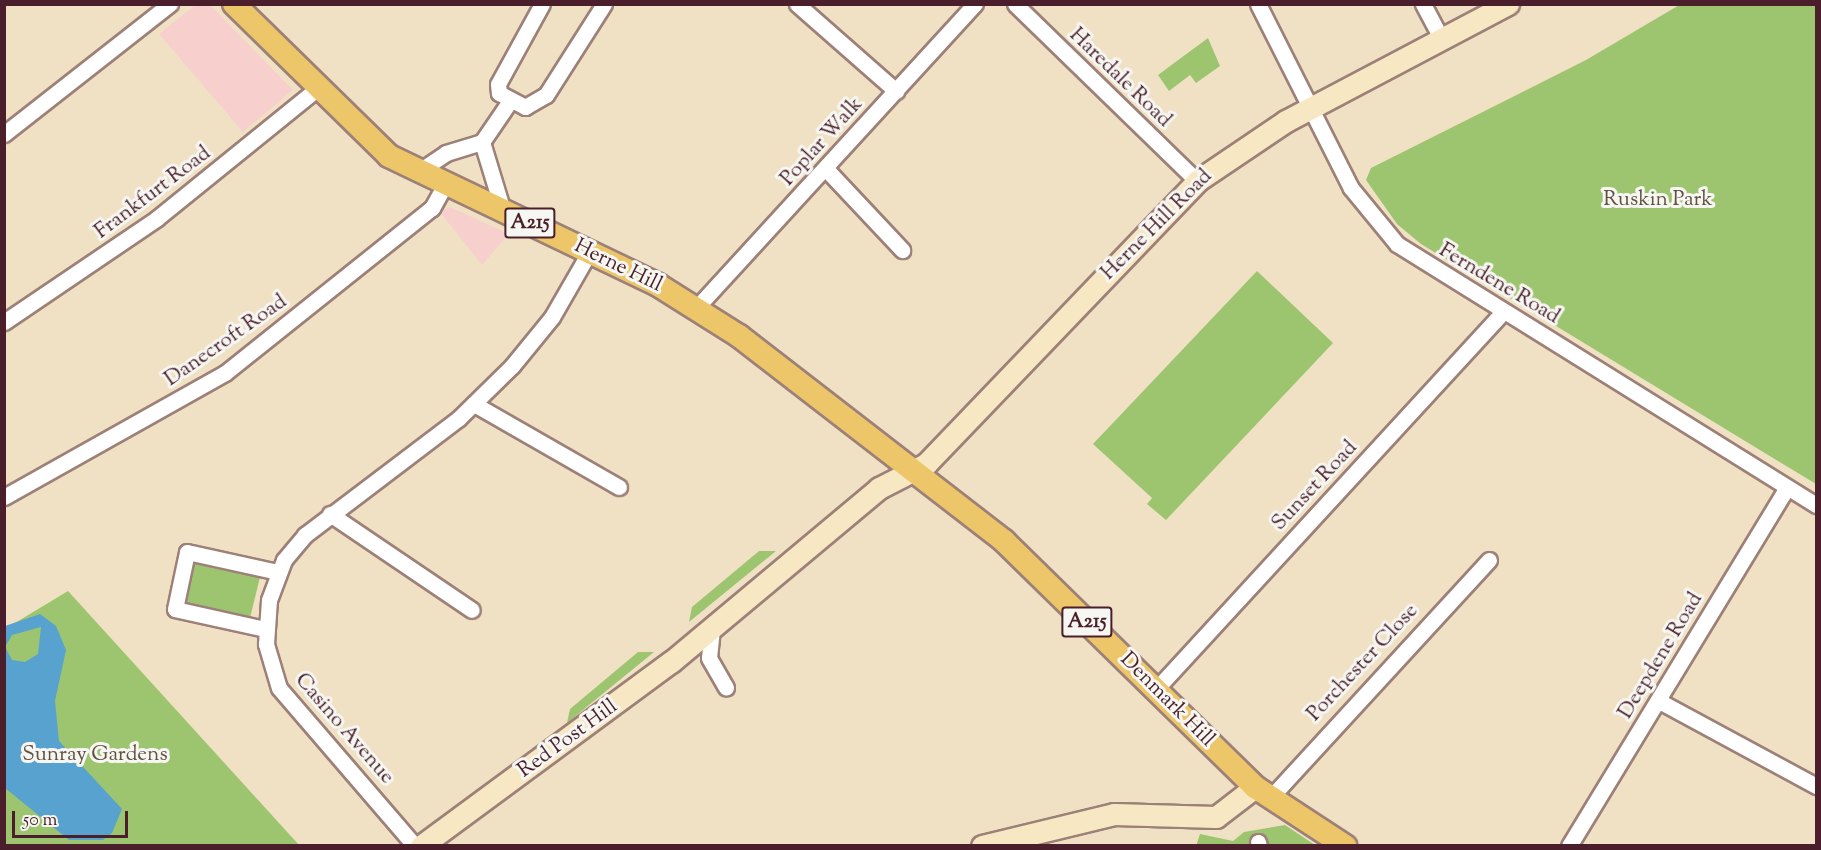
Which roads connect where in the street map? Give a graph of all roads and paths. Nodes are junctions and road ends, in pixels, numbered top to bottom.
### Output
1 (171, 4) edge
2 (234, 4) edge
3 (542, 4) edge
4 (604, 4) edge
5 (797, 4) edge
6 (975, 4) edge
7 (1015, 4) edge
8 (1258, 4) edge
9 (1423, 4) edge
10 (1508, 4) edge
11 (1442, 39) junction
12 (318, 88) junction
13 (896, 91) junction
14 (510, 101) junction
15 (1310, 107) junction
16 (4, 134) edge
17 (482, 142) junction
18 (827, 170) junction
19 (418, 172) junction
20 (1197, 181) junction
21 (445, 186) junction
22 (503, 211) junction
23 (902, 250) dead end
24 (590, 251) junction
25 (698, 306) junction
26 (1503, 312) junction
27 (4, 322) edge
28 (474, 404) junction
29 (916, 472) junction
30 (619, 487) dead end
31 (1787, 488) junction
32 (4, 497) edge
33 (1816, 505) edge
34 (330, 514) junction
35 (1490, 560) dead end
36 (278, 573) junction
37 (472, 610) dead end
38 (265, 629) junction
39 (712, 629) junction
40 (1158, 687) junction
41 (726, 688) dead end
42 (1659, 700) junction
43 (1816, 786) edge
44 (1263, 792) junction
45 (415, 846) edge
46 (421, 846) edge
47 (982, 846) edge
48 (1345, 846) edge
49 (1569, 846) edge

1 - 16 street
2 - 12 main road, Herne Hill / A215
3 - 14 street
4 - 14 street
5 - 13 street
6 - 13 street, Poplar Walk
7 - 20 street, Haredale Road
8 - 15 street, Ferndene Road
9 - 11 street
10 - 11 street, Herne Hill Road
11 - 15 street, Herne Hill Road
12 - 19 main road, Herne Hill / A215
12 - 27 street, Frankfurt Road
13 - 18 street, Poplar Walk
14 - 17 street
15 - 20 street, Herne Hill Road
15 - 26 street, Ferndene Road
17 - 19 street
17 - 22 street
18 - 23 street
18 - 25 street, Poplar Walk
19 - 21 main road, Herne Hill / A215
20 - 29 street, Herne Hill Road
21 - 22 main road, Herne Hill / A215
21 - 32 street, Danecroft Road
22 - 24 main road, Herne Hill / A215
24 - 25 main road, Herne Hill / A215
24 - 28 street, Casino Avenue
25 - 29 main road, Herne Hill / A215
26 - 31 street, Ferndene Road
26 - 40 street, Sunset Road
28 - 30 street
28 - 34 street, Casino Avenue
29 - 39 street, Red Post Hill
29 - 40 main road, Denmark Hill / A215
31 - 33 street, Ferndene Road
31 - 42 street, Deepdene Road
34 - 36 street, Casino Avenue
34 - 37 street
35 - 44 street, Porchester Close
36 - 38 street, Casino Avenue
36 - 38 street
38 - 45 street, Casino Avenue
39 - 41 street
39 - 46 street, Red Post Hill
40 - 44 main road, Denmark Hill / A215
42 - 43 street
42 - 49 street, Deepdene Road
44 - 47 street
44 - 48 main road, Denmark Hill / A215

